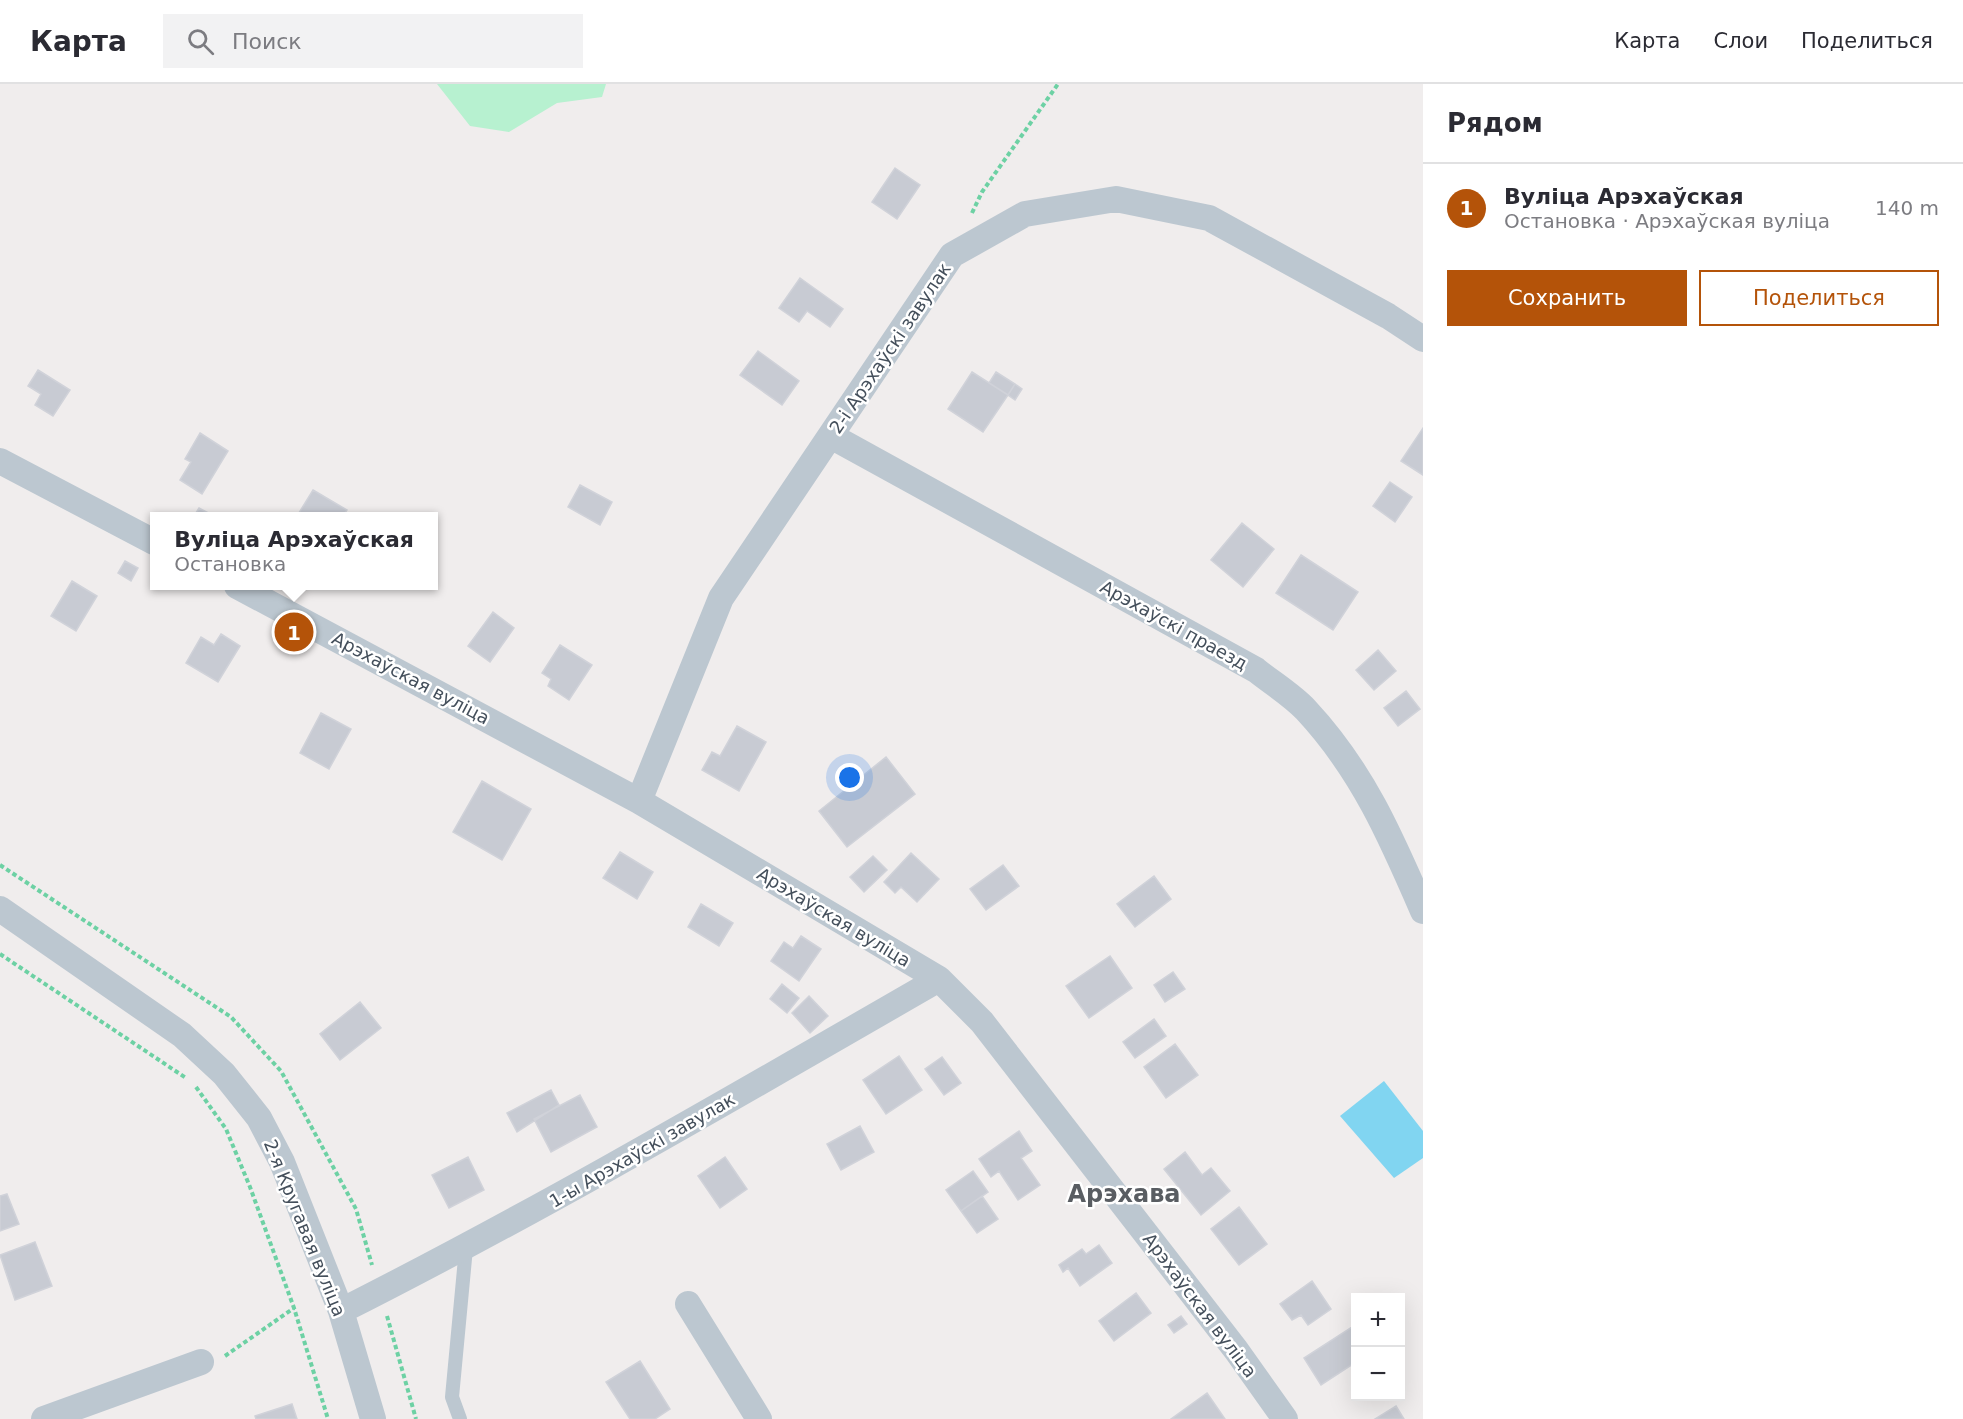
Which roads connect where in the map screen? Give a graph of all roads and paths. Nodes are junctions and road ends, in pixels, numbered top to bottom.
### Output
1 (1058, 84) edge
2 (952, 255) junction
3 (1423, 339) edge
4 (831, 436) junction
5 (0, 461) edge
6 (150, 540) edge
7 (246, 590) edge
8 (639, 801) junction
9 (0, 909) edge
10 (1423, 911) edge
11 (0, 954) edge
12 (939, 979) junction
13 (466, 1248) junction
14 (688, 1304) dead end
15 (294, 1308) junction
16 (340, 1311) junction
17 (201, 1362) joint
18 (44, 1419) edge
19 (328, 1419) edge
20 (373, 1419) edge
21 (460, 1419) edge
22 (759, 1419) edge
23 (1285, 1419) edge

1 - 2 path
2 - 3 street, 2-і Арэхаўскі завулак
2 - 4 street, 2-і Арэхаўскі завулак
4 - 8 street, 2-і Арэхаўскі завулак
4 - 10 street, Арэхаўскі праезд
5 - 6 street
7 - 8 street, Арэхаўская вуліца
8 - 12 street, Арэхаўская вуліца
9 - 16 street, 2-я Кругавая вуліца
11 - 15 path
12 - 13 street, 1-ы Арэхаўскі завулак
12 - 23 street, Арэхаўская вуліца
13 - 16 street, 1-ы Арэхаўскі завулак
13 - 21 lane
14 - 22 street
15 - 17 path
15 - 19 path
16 - 20 street, 2-я Кругавая вуліца
17 - 18 street

